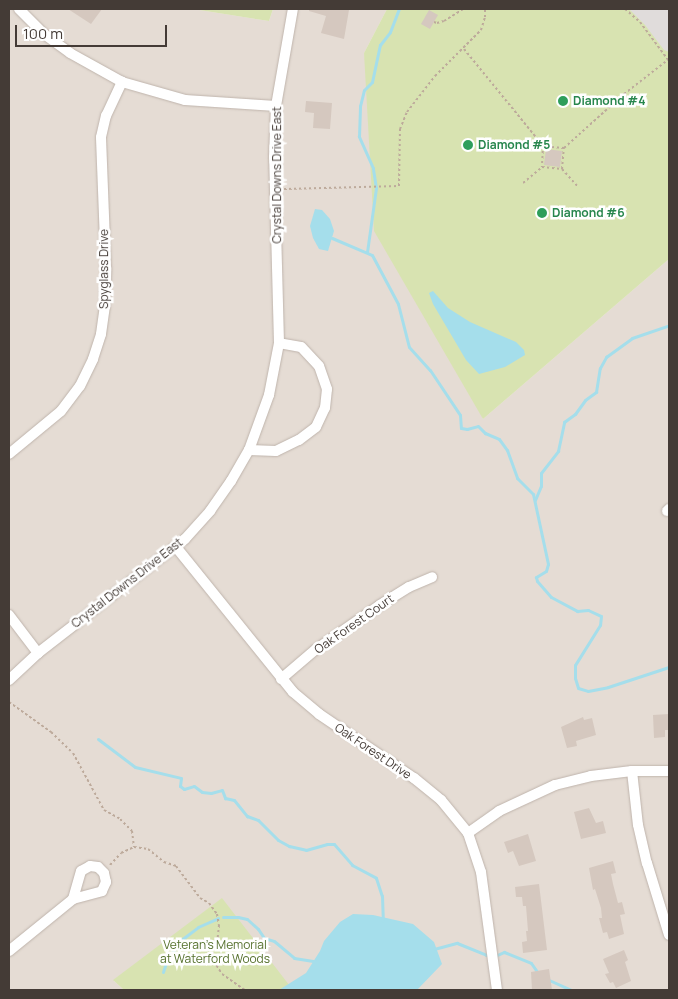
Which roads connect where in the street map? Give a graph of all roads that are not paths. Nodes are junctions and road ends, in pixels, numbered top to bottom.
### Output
1 (19, 9) edge
2 (293, 9) edge
3 (122, 82) junction
4 (276, 106) junction
5 (279, 343) junction
6 (249, 450) junction
7 (9, 454) edge
8 (176, 547) junction
9 (432, 577) dead end
10 (9, 615) edge
11 (38, 653) junction
12 (281, 679) junction
13 (9, 680) edge
14 (632, 771) junction
15 (669, 771) edge
16 (468, 833) junction
17 (73, 899) junction
18 (669, 935) edge
19 (9, 951) edge
20 (497, 990) edge

1 - 3 street
2 - 4 street, Crystal Downs Drive East
3 - 4 street
3 - 7 street, Spyglass Drive
4 - 5 street, Crystal Downs Drive East
5 - 6 street, Crystal Downs Drive East
5 - 6 street
6 - 8 street, Crystal Downs Drive East
8 - 11 street, Crystal Downs Drive East
8 - 12 street, Oak Forest Drive
9 - 12 street, Oak Forest Court
10 - 11 street
11 - 13 street, Crystal Downs Drive East
12 - 16 street, Oak Forest Drive
14 - 15 street
14 - 16 street
14 - 18 street
16 - 20 street, Oak Forest Drive
17 - 17 street
17 - 19 street

